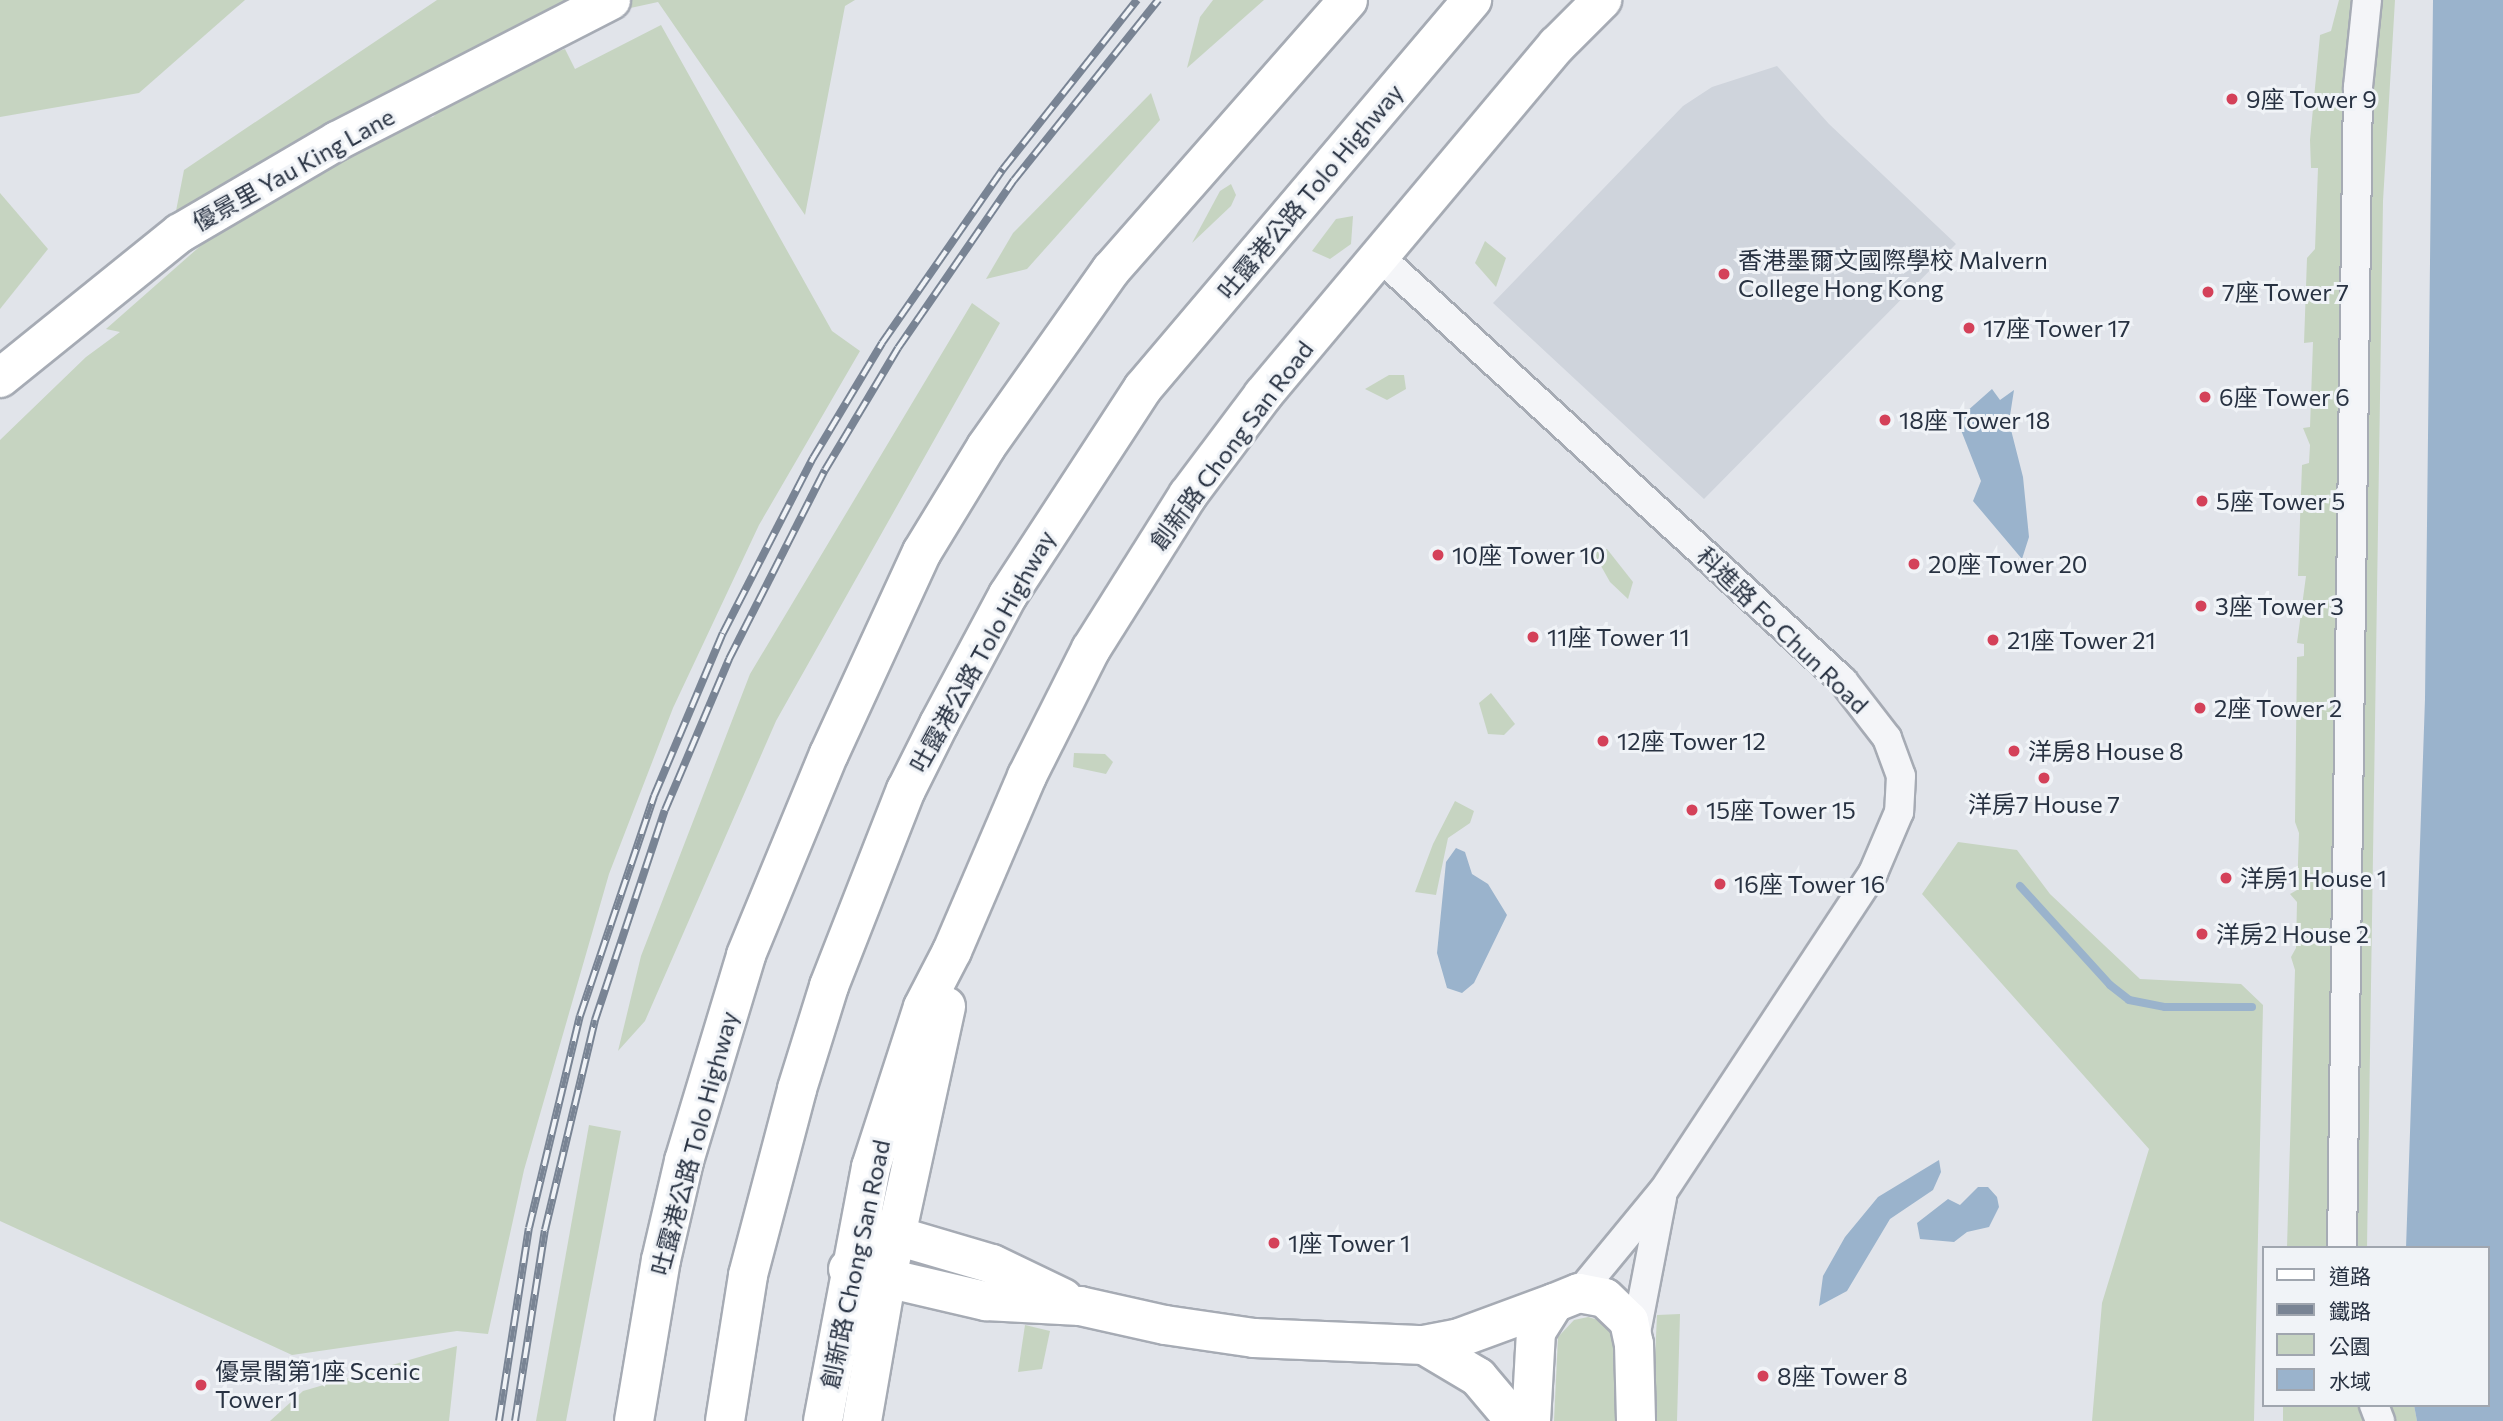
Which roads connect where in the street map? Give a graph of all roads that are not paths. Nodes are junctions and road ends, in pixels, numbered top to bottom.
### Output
1 (611, 0) edge
2 (1348, 0) edge
3 (1472, 0) edge
4 (1485, 0) edge
5 (1602, 0) edge
6 (2367, 0) edge
7 (1440, 36) junction
8 (1380, 257) junction
9 (0, 378) edge
10 (952, 951) junction
11 (1663, 1191) junction
12 (858, 1225) junction
13 (896, 1234) junction
14 (2342, 1246) edge
15 (848, 1269) junction
16 (887, 1278) junction
17 (1567, 1298) junction
18 (1080, 1306) junction
19 (1634, 1344) junction
20 (1424, 1345) junction
21 (634, 1421) edge
22 (725, 1421) edge
23 (823, 1421) edge
24 (862, 1421) edge
25 (1515, 1421) edge
26 (1531, 1421) edge
27 (1636, 1421) edge

1 - 9 main road, 優景里 Yau King Lane
2 - 21 main road, 吐露港公路 Tolo Highway
3 - 7 main road, 吐露港公路 Tolo Highway
4 - 7 main road
5 - 8 main road, 創新路 Chong San Road
6 - 14 street
7 - 22 main road, 吐露港公路 Tolo Highway
8 - 10 main road, 創新路 Chong San Road
8 - 11 street, 科進路 Fo Chun Road
10 - 12 main road, 創新路 Chong San Road
10 - 13 main road, 創新路 Chong San Road
11 - 17 street, 科進路 Fo Chun Road
11 - 19 street, 科進路 Fo Chun Road
12 - 13 main road
12 - 15 main road, 創新路 Chong San Road
13 - 16 main road, 創新路 Chong San Road
13 - 18 main road
15 - 16 main road
15 - 23 main road, 創新路 Chong San Road
16 - 18 main road
16 - 24 main road, 創新路 Chong San Road
17 - 19 main road, 科進路 Fo Chun Road
17 - 20 main road
17 - 26 main road, 科進路 Fo Chun Road
18 - 20 main road
19 - 27 main road, 科進路 Fo Chun Road
20 - 25 main road

